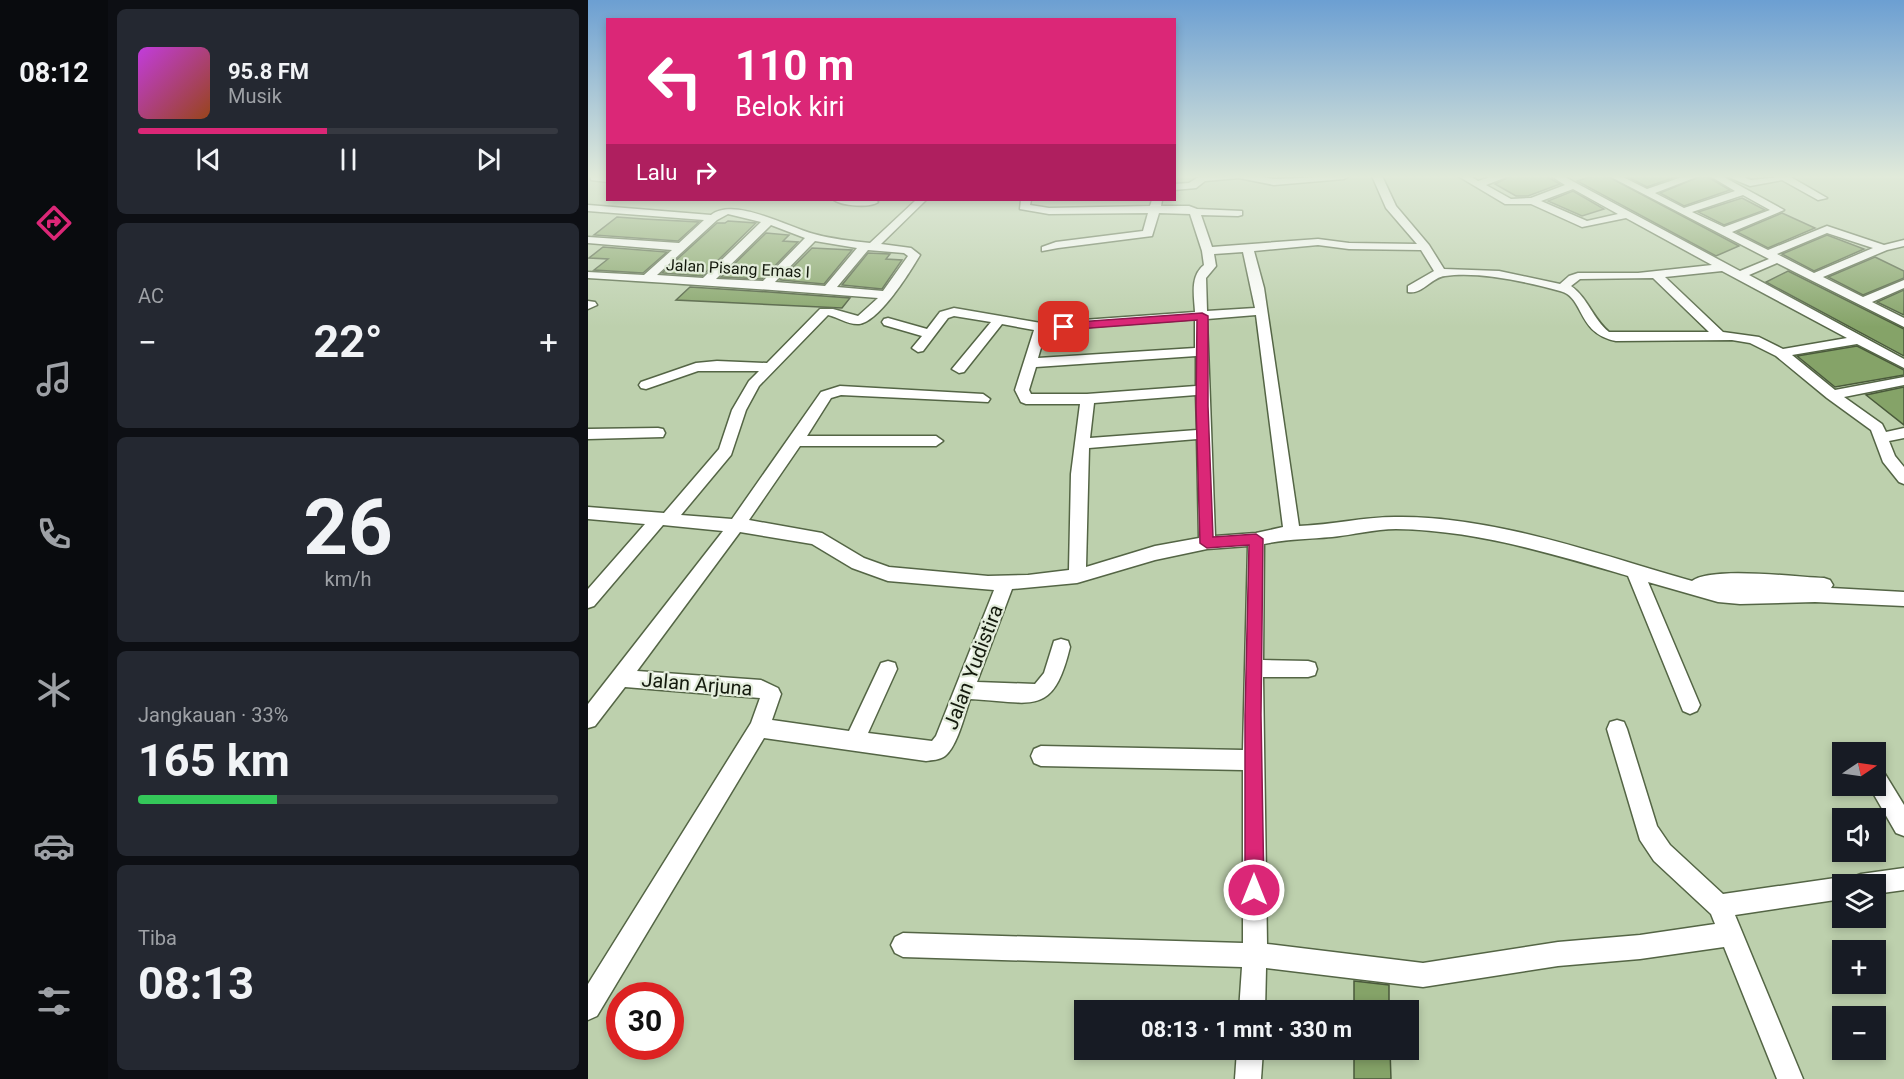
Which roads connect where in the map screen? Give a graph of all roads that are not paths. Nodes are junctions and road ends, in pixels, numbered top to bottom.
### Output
1 (704, 226) edge
2 (763, 226) edge
3 (783, 226) edge
4 (891, 226) edge
5 (1150, 226) edge
6 (1200, 226) edge
7 (1406, 226) edge
8 (1651, 226) edge
9 (1715, 226) edge
10 (1736, 226) edge
11 (1724, 231) junction
12 (812, 237) junction
13 (588, 240) edge
14 (1904, 243) edge
15 (1334, 244) junction
16 (868, 247) junction
17 (1247, 247) junction
18 (1425, 247) junction
19 (681, 248) junction
20 (1883, 248) junction
21 (1046, 249) dead end
22 (1208, 250) junction
23 (1773, 256) junction
24 (1340, 259) dead end
25 (1790, 265) junction
26 (1725, 267) junction
27 (1441, 272) junction
28 (1656, 274) junction
29 (594, 275) edge
30 (1740, 275) junction
31 (1814, 277) junction
32 (645, 280) junction
33 (706, 282) junction
34 (1753, 282) junction
35 (766, 285) junction
36 (588, 286) edge
37 (1563, 287) junction
38 (1902, 287) edge
39 (1412, 289) dead end
40 (828, 291) junction
41 (885, 295) junction
42 (1862, 302) junction
43 (1260, 311) junction
44 (1202, 316) junction
45 (999, 320) junction
46 (888, 322) dead end
47 (1904, 324) edge
48 (1041, 327) junction
49 (930, 334) junction
50 (1719, 336) junction
51 (1860, 340) junction
52 (918, 348) dead end
53 (1203, 352) junction
54 (1781, 353) junction
55 (1031, 363) junction
56 (1904, 364) edge
57 (770, 367) junction
58 (959, 369) dead end
59 (1904, 381) edge
60 (646, 385) dead end
61 (1203, 390) junction
62 (1832, 394) junction
63 (983, 399) dead end
64 (1087, 399) junction
65 (1904, 433) edge
66 (588, 434) edge
67 (658, 434) dead end
68 (1203, 434) junction
69 (1882, 438) junction
70 (796, 441) junction
71 (936, 441) dead end
72 (1081, 444) junction
73 (1904, 478) edge
74 (588, 513) edge
75 (664, 518) junction
76 (736, 526) junction
77 (1292, 532) junction
78 (1256, 539) junction
79 (1207, 543) junction
80 (1634, 570) junction
81 (1077, 576) junction
82 (1006, 582) junction
83 (1904, 589) edge
84 (1835, 590) junction
85 (1904, 599) edge
86 (588, 601) edge
87 (1061, 647) dead end
88 (1254, 668) junction
89 (888, 669) dead end
90 (1308, 669) dead end
91 (621, 678) junction
92 (963, 690) junction
93 (595, 699) edge
94 (1690, 705) dead end
95 (588, 719) edge
96 (759, 728) junction
97 (1617, 729) dead end
98 (854, 741) junction
99 (1041, 756) dead end
100 (1254, 760) junction
101 (1886, 795) edge
102 (1904, 825) edge
103 (1904, 879) edge
104 (1886, 882) edge
105 (1832, 889) edge
106 (1719, 906) junction
107 (1731, 934) junction
108 (903, 945) dead end
109 (1255, 955) junction
110 (1253, 1000) edge
111 (588, 1007) edge
112 (1249, 1060) edge
113 (1248, 1079) edge
114 (1790, 1079) edge

1 - 19 street
2 - 33 street
3 - 12 street
4 - 16 street
5 - 21 street
6 - 22 street
7 - 18 street
8 - 26 street
9 - 11 street
10 - 11 street
11 - 23 street
12 - 16 street
12 - 35 street
13 - 19 street
14 - 20 street
15 - 17 street
15 - 18 street
15 - 24 street
16 - 40 street
16 - 41 street
17 - 22 street
17 - 43 street
18 - 27 street
19 - 32 street
20 - 23 street
20 - 31 street
22 - 44 street
23 - 25 street
23 - 30 street
25 - 31 street
25 - 34 street
26 - 28 street
26 - 30 street
27 - 37 street
27 - 39 street
28 - 37 street
28 - 50 street
29 - 32 street, Jalan Pisang Emas I
29 - 36 street
30 - 34 street
31 - 42 street
32 - 33 street, Jalan Pisang Emas I
33 - 35 street, Jalan Pisang Emas I
34 - 51 street
35 - 40 street, Jalan Pisang Emas I
37 - 50 street
38 - 42 street
40 - 41 street, Jalan Pisang Emas I
41 - 57 street
42 - 47 street
43 - 44 street
43 - 77 street
44 - 48 street
44 - 53 street
45 - 48 street
45 - 49 street
45 - 58 street
46 - 49 street
48 - 55 street
49 - 52 street
50 - 54 street
51 - 54 street
51 - 56 street
53 - 55 street
53 - 61 street
54 - 62 street
55 - 64 street
57 - 60 street
57 - 75 street
59 - 62 street
61 - 64 street
61 - 68 street
62 - 69 street
63 - 70 street
64 - 72 street
65 - 69 street
66 - 67 street
68 - 72 street
68 - 79 street
69 - 73 street
70 - 71 street
70 - 76 street
72 - 81 street
74 - 75 street
75 - 76 street
75 - 86 street
76 - 82 street
76 - 91 street
77 - 78 street
77 - 80 street
78 - 79 street
78 - 88 street
79 - 81 street
80 - 84 street
80 - 94 street
81 - 82 street
82 - 92 street, Jalan Yudistira
83 - 84 street
84 - 85 street
87 - 92 street
88 - 90 street
88 - 100 street
89 - 98 street
91 - 93 street
91 - 96 street, Jalan Arjuna
92 - 98 street, Jalan Yudistira
93 - 95 street
96 - 98 street, Jalan Yudistira
96 - 111 street
97 - 106 street
99 - 100 street
100 - 109 street
101 - 102 street
103 - 104 street
105 - 106 street
106 - 107 street
107 - 109 street
107 - 114 street
108 - 109 street
109 - 110 street
112 - 113 street

